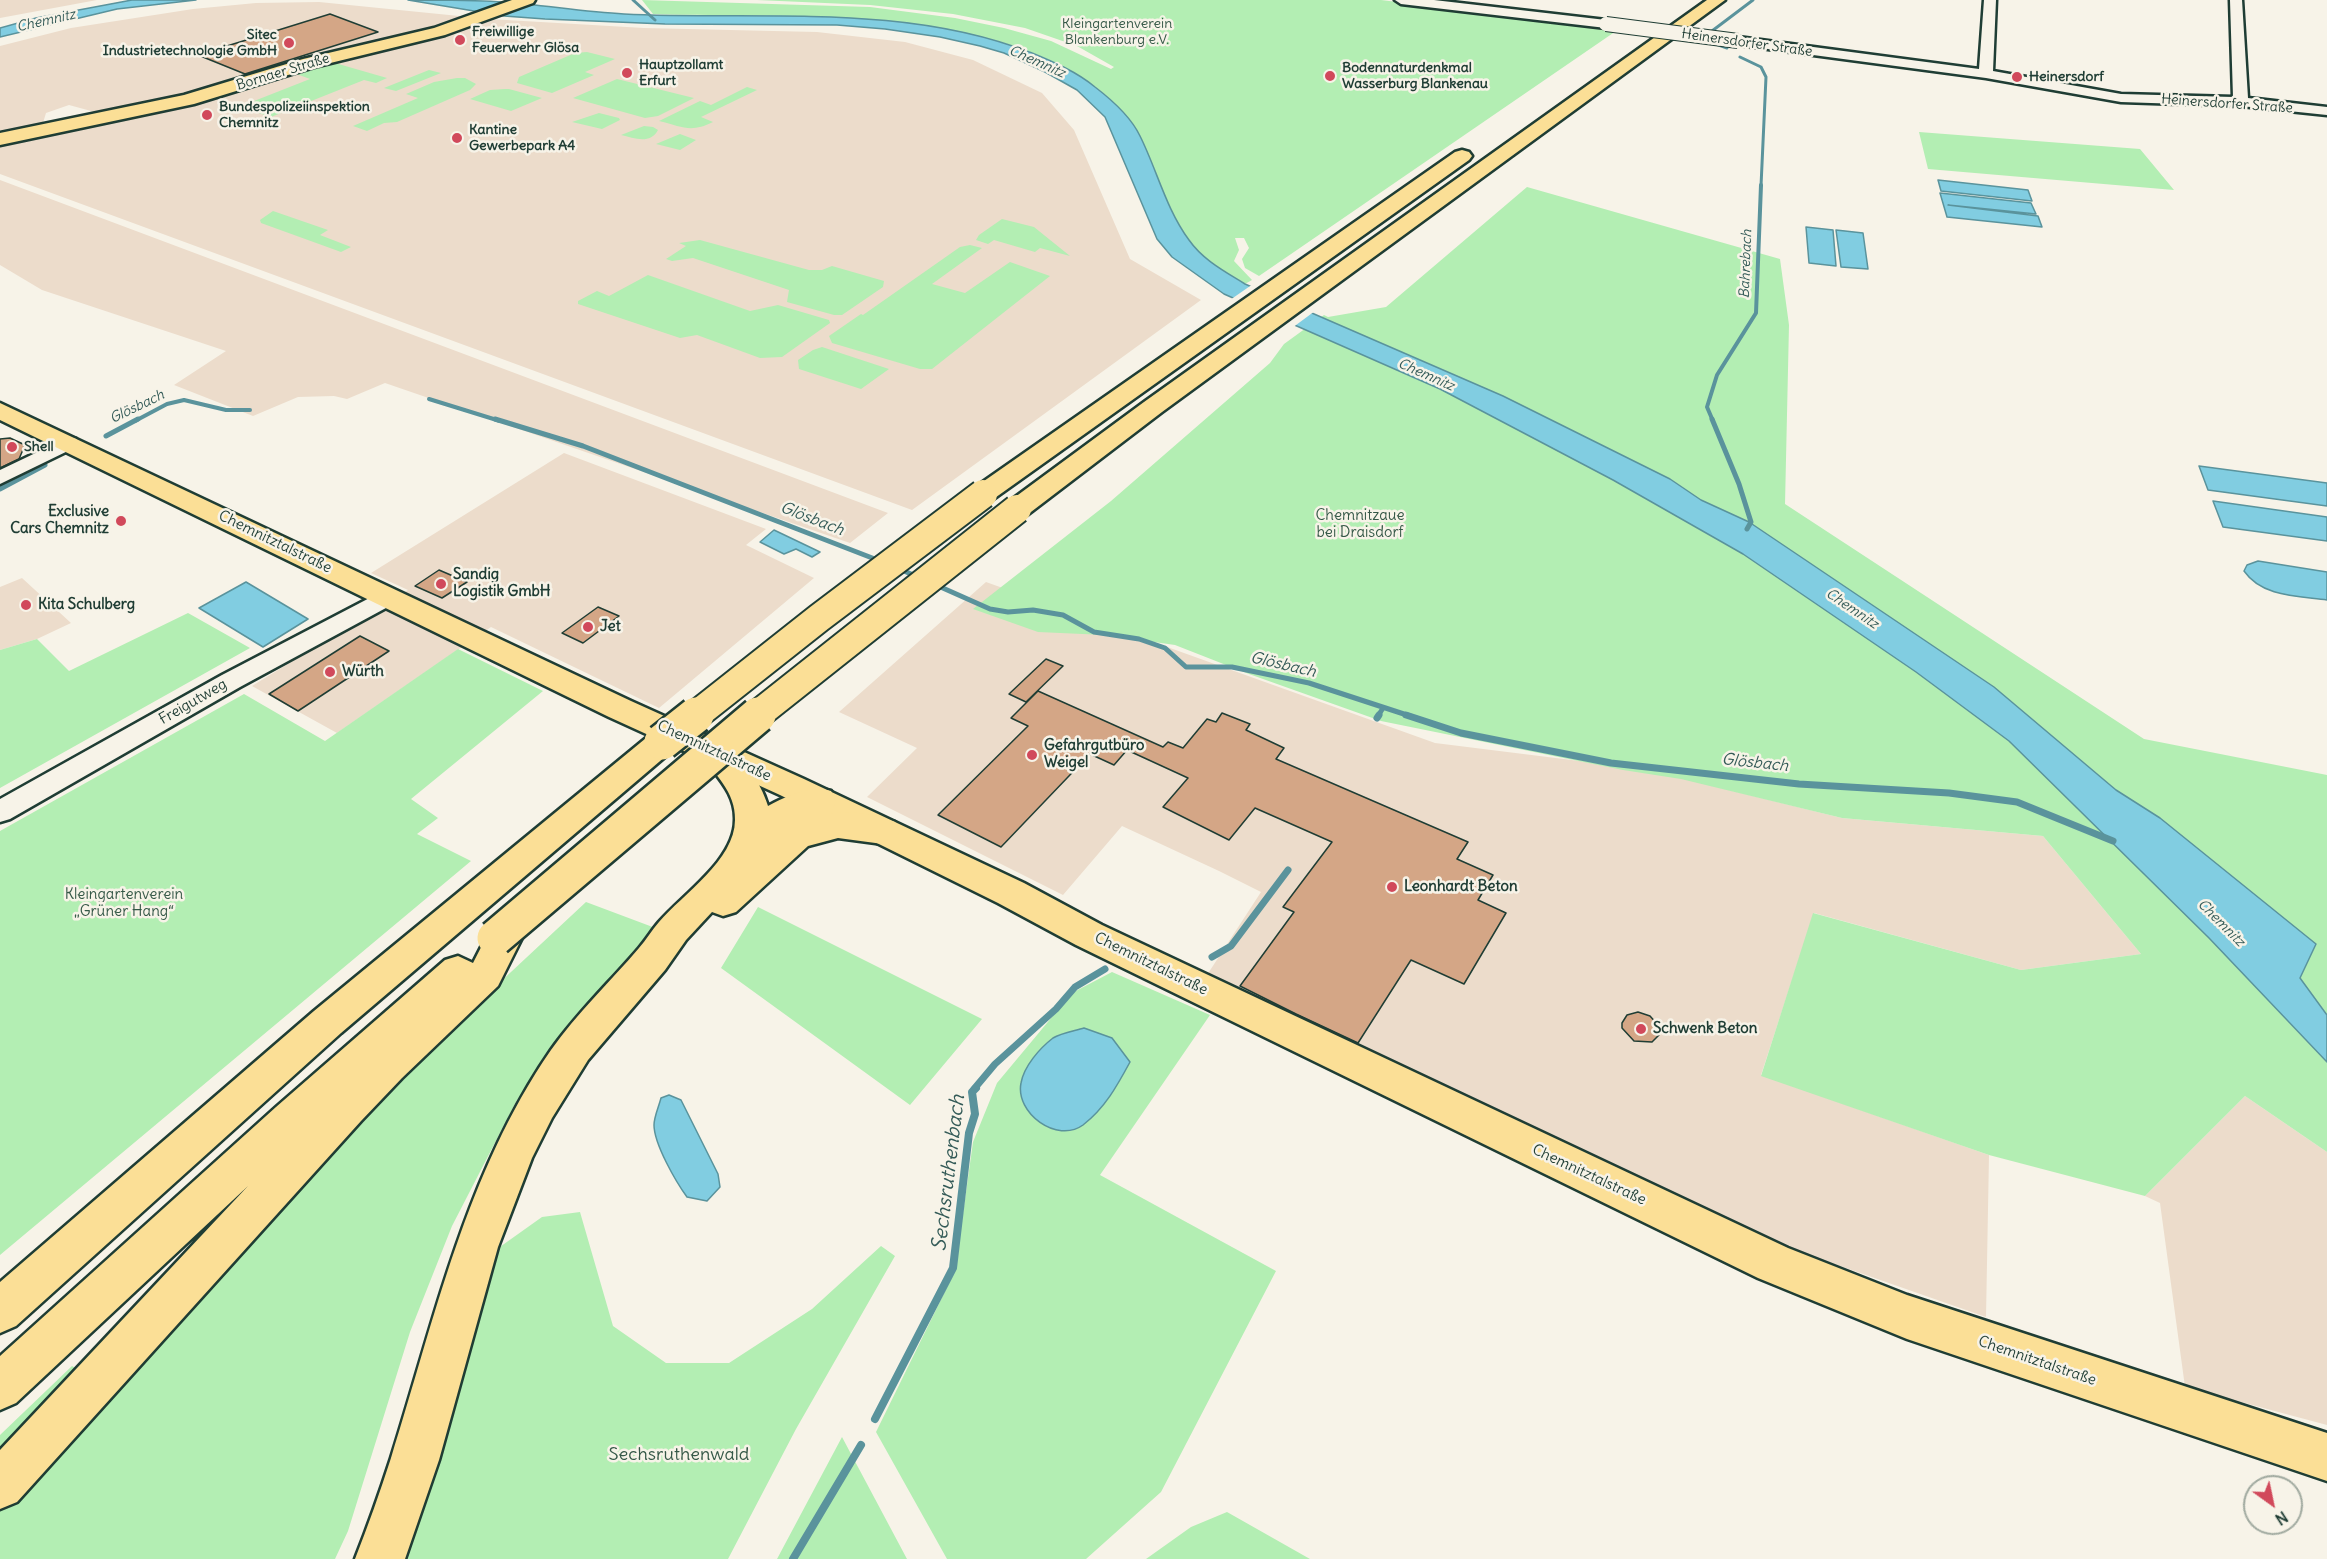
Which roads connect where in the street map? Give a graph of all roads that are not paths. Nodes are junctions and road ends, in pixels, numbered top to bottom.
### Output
1 (526, 0) edge
2 (1401, 0) edge
3 (1497, 0) edge
4 (1717, 0) edge
5 (1990, 0) edge
6 (2236, 0) edge
7 (1486, 10) junction
8 (1667, 13) dead end
9 (1621, 46) dead end
10 (1986, 74) junction
11 (2015, 94) dead end
12 (2091, 94) junction
13 (2241, 102) junction
14 (2327, 111) edge
15 (0, 140) edge
16 (1479, 144) dead end
17 (0, 410) edge
18 (69, 443) junction
19 (0, 478) edge
20 (389, 597) junction
21 (716, 752) junction
22 (819, 801) junction
23 (0, 812) edge
24 (883, 831) junction
25 (796, 837) junction
26 (747, 845) junction
27 (503, 935) junction
28 (650, 961) junction
29 (95, 1225) junction
30 (0, 1280) edge
31 (0, 1311) edge
32 (0, 1387) edge
33 (2327, 1457) edge
34 (0, 1485) edge
35 (380, 1559) edge

1 - 15 main road, Bornaer Straße
2 - 7 street, Heinersdorfer Straße
3 - 7 street
4 - 27 main road, bridge
5 - 10 street
6 - 13 street
7 - 10 street, Heinersdorfer Straße, bridge
8 - 9 main road
10 - 12 street, Heinersdorfer Straße
11 - 12 street, Heinersdorfer Straße
12 - 13 street, Heinersdorfer Straße
13 - 14 street, Heinersdorfer Straße
16 - 29 main road, bridge
17 - 18 main road, Chemnitztalstraße
18 - 19 street
18 - 20 main road, Chemnitztalstraße
20 - 21 main road, Chemnitztalstraße
20 - 23 street, Freigutweg
21 - 22 main road, Chemnitztalstraße
21 - 26 main road
22 - 24 main road, Chemnitztalstraße
22 - 25 main road
22 - 26 main road
24 - 25 main road
24 - 33 main road, Chemnitztalstraße
25 - 28 main road
26 - 28 main road
27 - 32 main road
27 - 34 main road
28 - 35 main road
29 - 30 main road
29 - 31 main road

